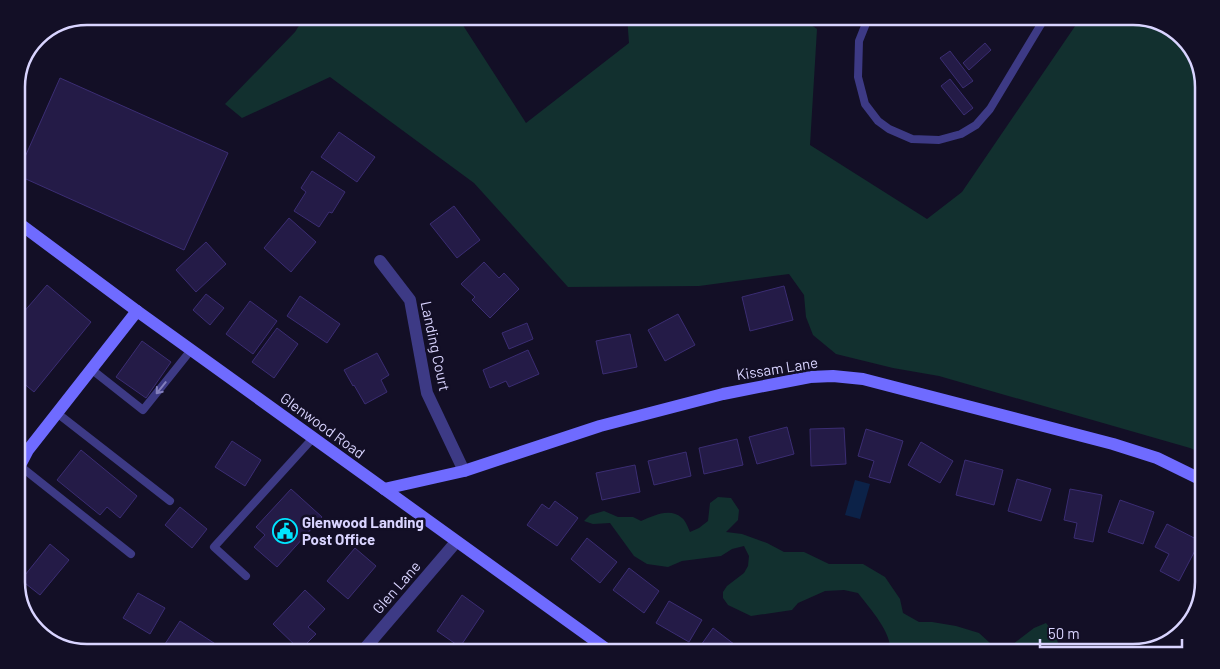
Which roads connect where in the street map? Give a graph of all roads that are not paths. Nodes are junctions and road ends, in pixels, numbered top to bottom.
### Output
1 (865, 25) edge
2 (1041, 25) edge
3 (25, 228) edge
4 (380, 261) dead end
5 (137, 311) junction
6 (191, 350) junction
7 (91, 370) junction
8 (57, 414) junction
9 (312, 438) junction
10 (25, 456) edge
11 (464, 471) junction
12 (25, 474) edge
13 (1195, 477) edge
14 (384, 489) junction
15 (170, 501) dead end
16 (456, 542) junction
17 (131, 554) dead end
18 (246, 576) dead end
19 (369, 644) edge
20 (599, 644) edge

1 - 2 lane
3 - 5 street, Glenwood Road
4 - 11 street, Landing Court
5 - 6 street, Glenwood Road
5 - 7 street
6 -> 7 lane
6 - 9 street, Glenwood Road
7 - 8 street
8 - 10 street
8 - 15 lane
9 - 14 street, Glenwood Road
9 - 18 lane
11 - 13 street, Kissam Lane
11 - 14 street, Kissam Lane
12 - 17 lane
14 - 16 street, Glenwood Road
16 - 19 street, Glen Lane
16 - 20 street, Glenwood Road

